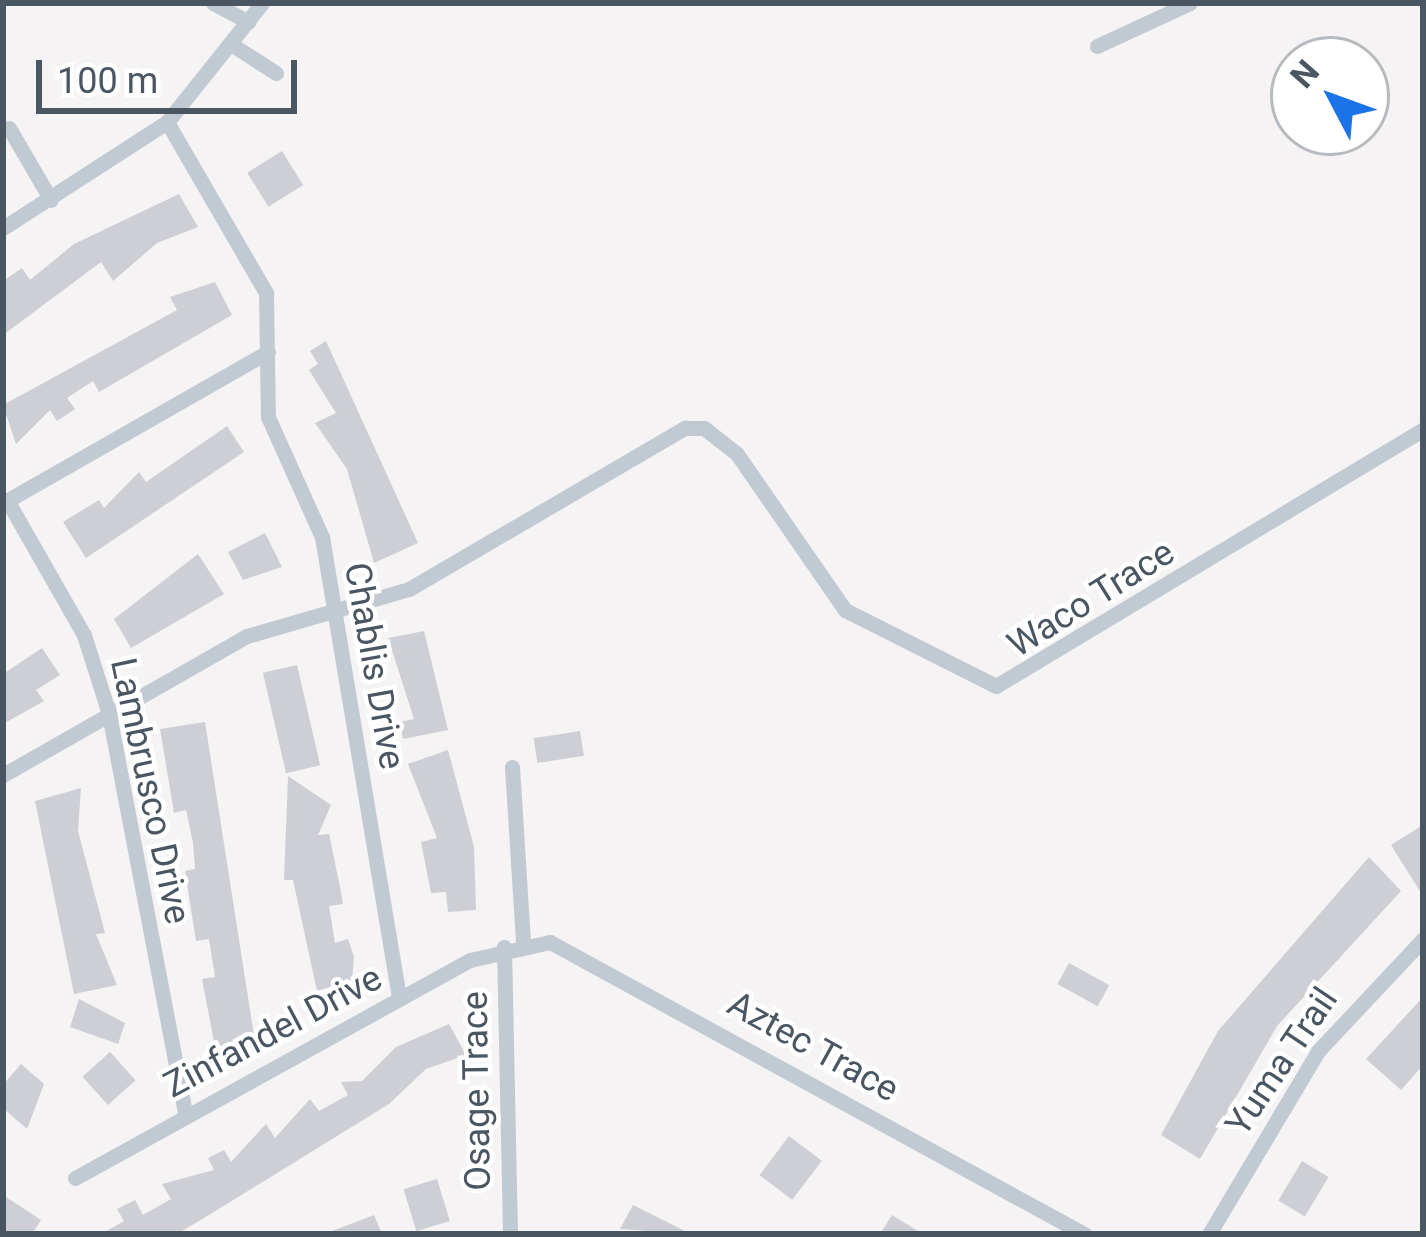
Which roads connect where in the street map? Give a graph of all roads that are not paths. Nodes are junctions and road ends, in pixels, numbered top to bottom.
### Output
1 (213, 3) edge
2 (262, 3) edge
3 (1190, 3) edge
4 (248, 22) junction
5 (234, 46) junction
6 (1097, 46) dead end
7 (276, 73) dead end
8 (167, 122) junction
9 (9, 128) dead end
10 (52, 200) junction
11 (3, 228) edge
12 (268, 352) junction
13 (1423, 429) edge
14 (5, 502) edge
15 (335, 609) junction
16 (109, 714) junction
17 (512, 767) dead end
18 (3, 775) edge
19 (1423, 939) edge
20 (524, 942) junction
21 (504, 946) junction
22 (399, 999) junction
23 (185, 1113) junction
24 (75, 1178) dead end
25 (510, 1234) edge
26 (1084, 1234) edge
27 (1209, 1234) edge

1 - 4 street
2 - 4 street
3 - 6 street
4 - 5 street
5 - 7 street
5 - 8 street
8 - 10 street
8 - 12 street, Chablis Drive
9 - 10 street
10 - 11 street
12 - 14 street
12 - 15 street, Chablis Drive
13 - 15 street, Waco Trace
14 - 16 street, Lambrusco Drive
15 - 16 street, Waco Trace
15 - 22 street, Chablis Drive
16 - 18 street, Waco Trace
16 - 23 street, Lambrusco Drive
17 - 20 street
19 - 27 street, Yuma Trail
20 - 21 street, Aztec Trace
20 - 26 street, Aztec Trace
21 - 22 street, Zinfandel Drive
21 - 25 street, Osage Trace
22 - 23 street, Zinfandel Drive
23 - 24 street, Zinfandel Drive

